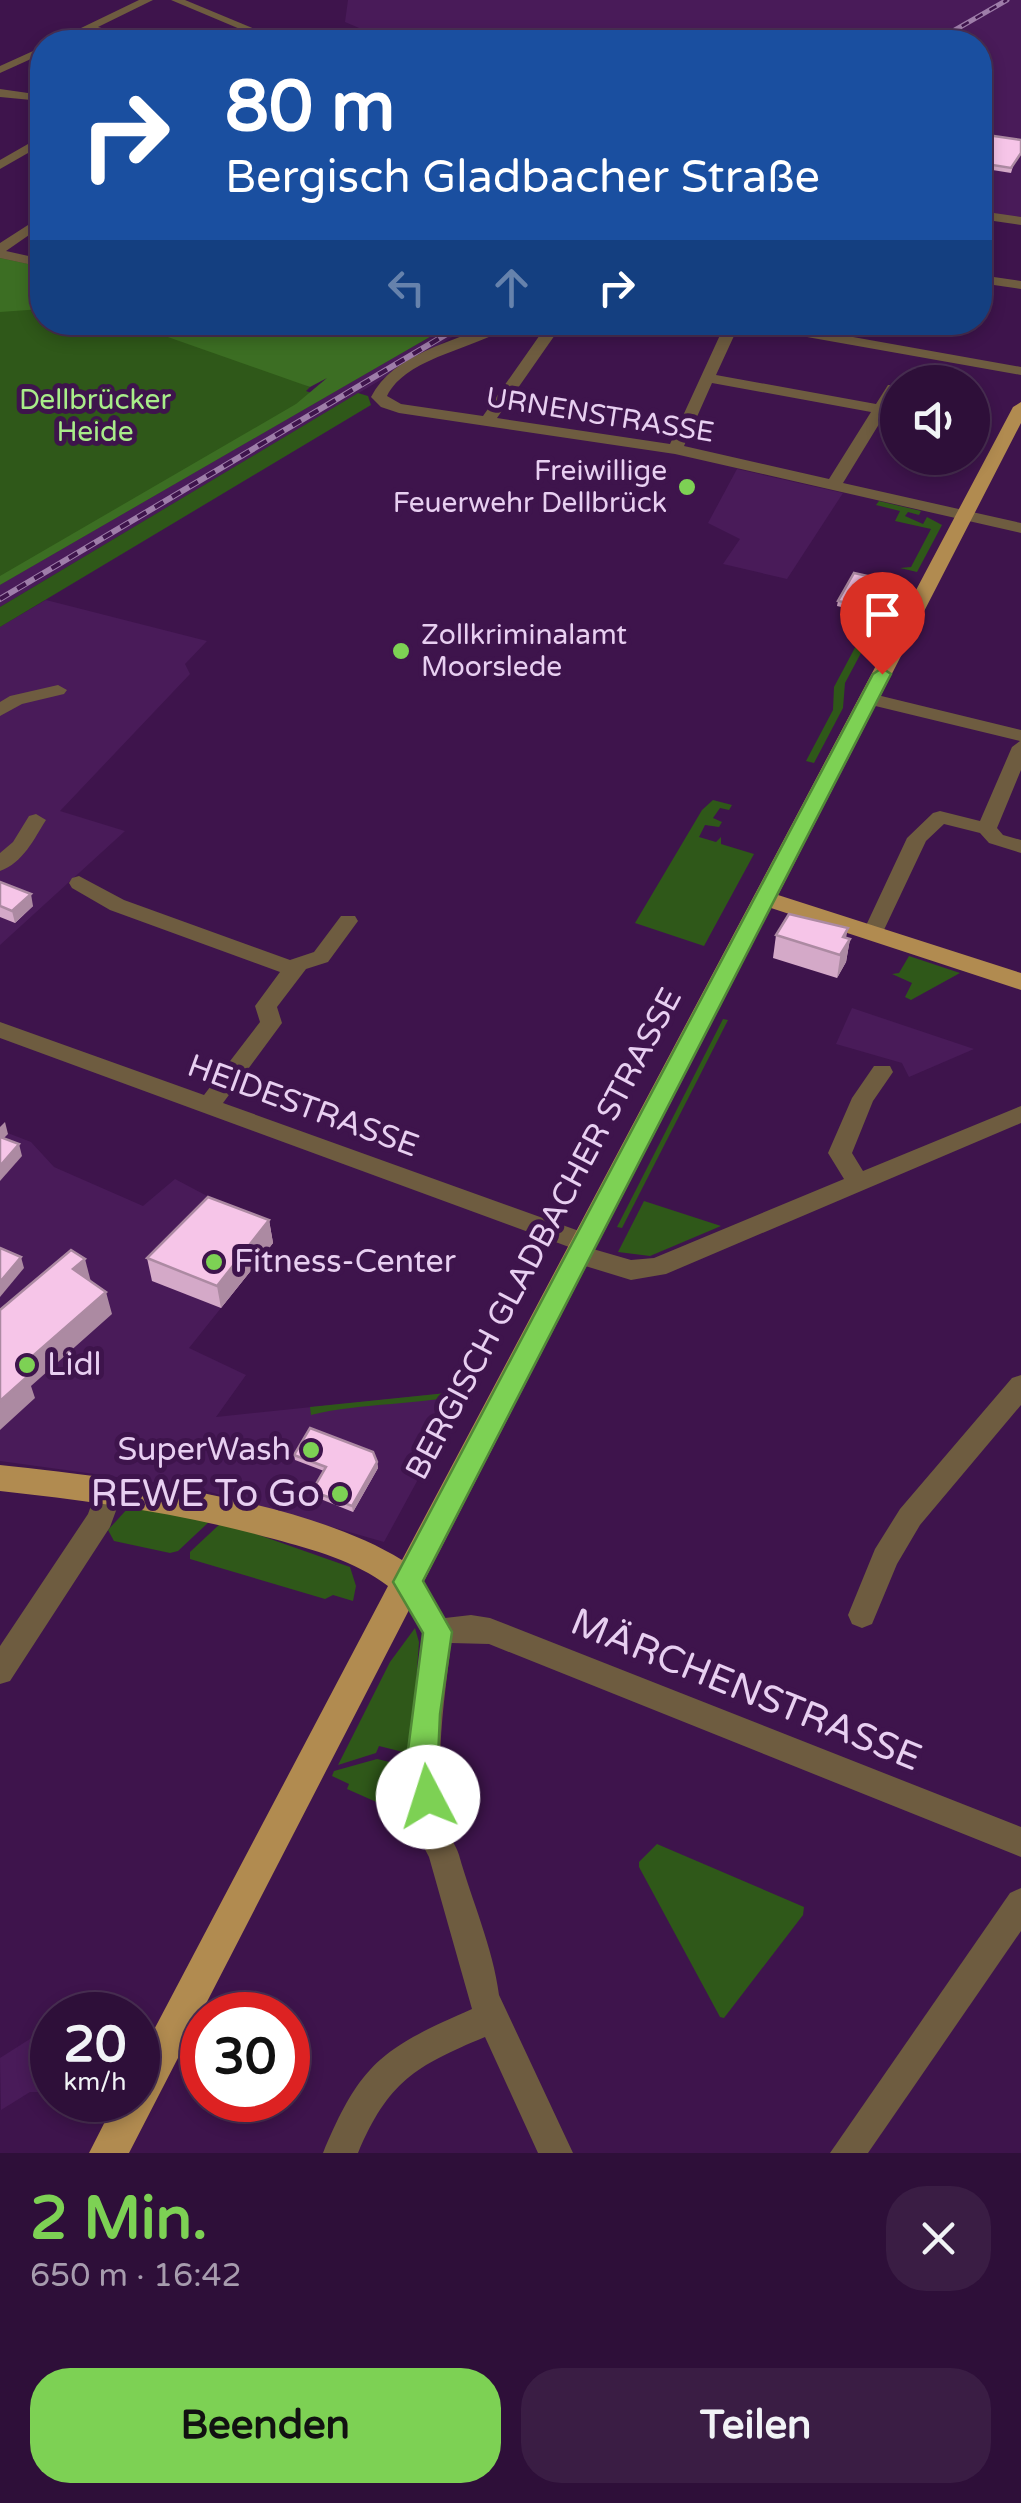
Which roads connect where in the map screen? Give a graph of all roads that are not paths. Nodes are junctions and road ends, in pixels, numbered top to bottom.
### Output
1 (148, 0) edge
2 (176, 0) edge
3 (88, 28) junction
4 (84, 30) edge
5 (96, 30) edge
6 (250, 30) edge
7 (30, 56) edge
8 (0, 70) edge
9 (0, 93) edge
10 (30, 97) edge
11 (30, 147) edge
12 (0, 165) edge
13 (992, 216) edge
14 (1021, 220) edge
15 (30, 229) edge
16 (0, 252) edge
17 (30, 260) edge
18 (992, 281) edge
19 (1021, 286) edge
20 (479, 335) edge
21 (548, 335) edge
22 (727, 335) edge
23 (816, 335) edge
24 (1021, 371) edge
25 (708, 378) junction
26 (1021, 407) edge
27 (880, 409) edge
28 (880, 411) edge
29 (487, 422) junction
30 (675, 450) junction
31 (834, 485) junction
32 (965, 515) junction
33 (1021, 528) edge
34 (58, 690) dead end
35 (868, 699) junction
36 (0, 710) edge
37 (1021, 736) edge
38 (1021, 747) edge
39 (36, 820) dead end
40 (987, 829) junction
41 (1021, 847) edge
42 (0, 864) edge
43 (79, 883) dead end
44 (764, 898) junction
45 (348, 921) dead end
46 (873, 932) junction
47 (294, 969) junction
48 (1021, 982) edge
49 (0, 1030) edge
50 (882, 1072) dead end
51 (208, 1106) junction
52 (1021, 1114) edge
53 (858, 1182) junction
54 (581, 1249) junction
55 (1021, 1386) edge
56 (0, 1478) edge
57 (110, 1490) junction
58 (408, 1582) junction
59 (862, 1615) dead end
60 (438, 1632) junction
61 (0, 1671) edge
62 (1021, 1842) edge
63 (1021, 1904) edge
64 (492, 2016) junction
65 (160, 2054) edge
66 (124, 2122) edge
67 (108, 2153) edge
68 (340, 2153) edge
69 (556, 2153) edge
70 (847, 2153) edge

1 - 3 street
2 - 6 street
3 - 4 street
3 - 5 street
7 - 8 street
9 - 10 street
11 - 12 street
13 - 14 street
15 - 16 street
16 - 17 street
18 - 19 street
20 - 29 street, URNENSTRASSE
21 - 29 street
22 - 25 street
23 - 24 street
25 - 27 street
25 - 30 street
26 - 32 main road, BERGISCH GLADBACHER STRASSE
28 - 31 street
29 - 30 street, URNENSTRASSE
30 - 31 street, URNENSTRASSE
31 - 32 street, URNENSTRASSE
32 - 33 street, URNENSTRASSE
32 - 35 main road, BERGISCH GLADBACHER STRASSE
34 - 36 street
35 - 37 street
35 - 44 main road, BERGISCH GLADBACHER STRASSE
38 - 40 street
39 - 42 street
40 - 41 street
40 - 46 street
43 - 47 street
44 - 46 main road
44 - 54 main road, BERGISCH GLADBACHER STRASSE
45 - 47 street
46 - 48 main road
47 - 51 street
49 - 51 street, HEIDESTRASSE
50 - 53 street
51 - 54 street, HEIDESTRASSE
52 - 53 street, HEIDESTRASSE
53 - 54 street, HEIDESTRASSE
54 - 58 main road, BERGISCH GLADBACHER STRASSE
55 - 59 street
56 - 57 main road
57 - 58 main road
57 - 61 street
58 - 60 street
58 - 65 main road, BERGISCH GLADBACHER STRASSE
60 - 62 street, MÄRCHENSTRASSE
60 - 64 street
63 - 70 street
64 - 68 street
64 - 69 street
66 - 67 main road, BERGISCH GLADBACHER STRASSE

